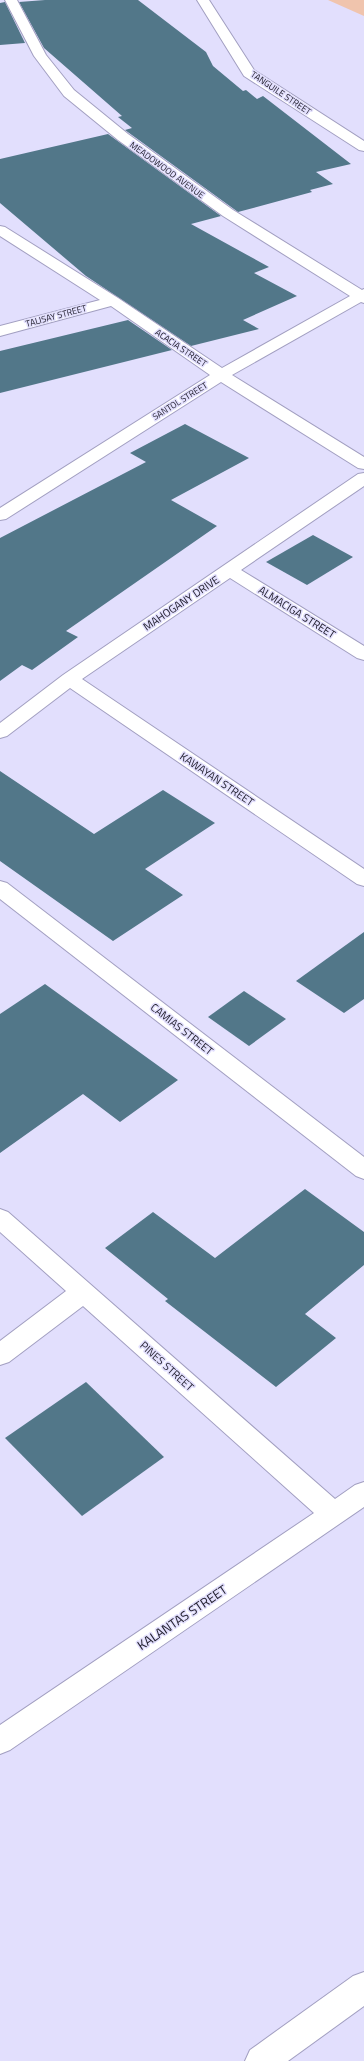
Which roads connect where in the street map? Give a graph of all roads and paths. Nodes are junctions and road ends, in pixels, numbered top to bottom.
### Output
1 (11, 0) edge
2 (203, 0) edge
3 (364, 147) edge
4 (0, 230) edge
5 (363, 296) edge
6 (112, 301) junction
7 (0, 331) edge
8 (221, 375) junction
9 (364, 464) edge
10 (364, 478) edge
11 (0, 515) edge
12 (229, 570) junction
13 (364, 654) edge
14 (70, 679) junction
15 (0, 732) edge
16 (364, 879) edge
17 (0, 888) edge
18 (364, 1170) edge
19 (0, 1218) edge
20 (84, 1292) junction
21 (0, 1355) edge
22 (364, 1493) edge
23 (334, 1514) junction
24 (0, 1741) edge
25 (364, 1987) edge
26 (261, 2061) edge

1 - 5 street, MEADOWOOD AVENUE
2 - 3 street, TANGUILE STREET
4 - 6 street, ACACIA STREET
5 - 8 street, SANTOL STREET
6 - 7 street, TALISAY STREET
6 - 8 street, ACACIA STREET
8 - 9 street, ACACIA STREET
8 - 11 street, SANTOL STREET
10 - 12 street, MAHOGANY DRIVE
12 - 13 street, ALMACIGA STREET
12 - 14 street, MAHOGANY DRIVE
14 - 15 street, MAHOGANY DRIVE
14 - 16 street, KAWAYAN STREET
17 - 18 street, CAMIAS STREET
19 - 20 street, PINES STREET
20 - 21 street
20 - 23 street, PINES STREET
22 - 23 street, KALANTAS STREET
23 - 24 street, KALANTAS STREET
25 - 26 street

